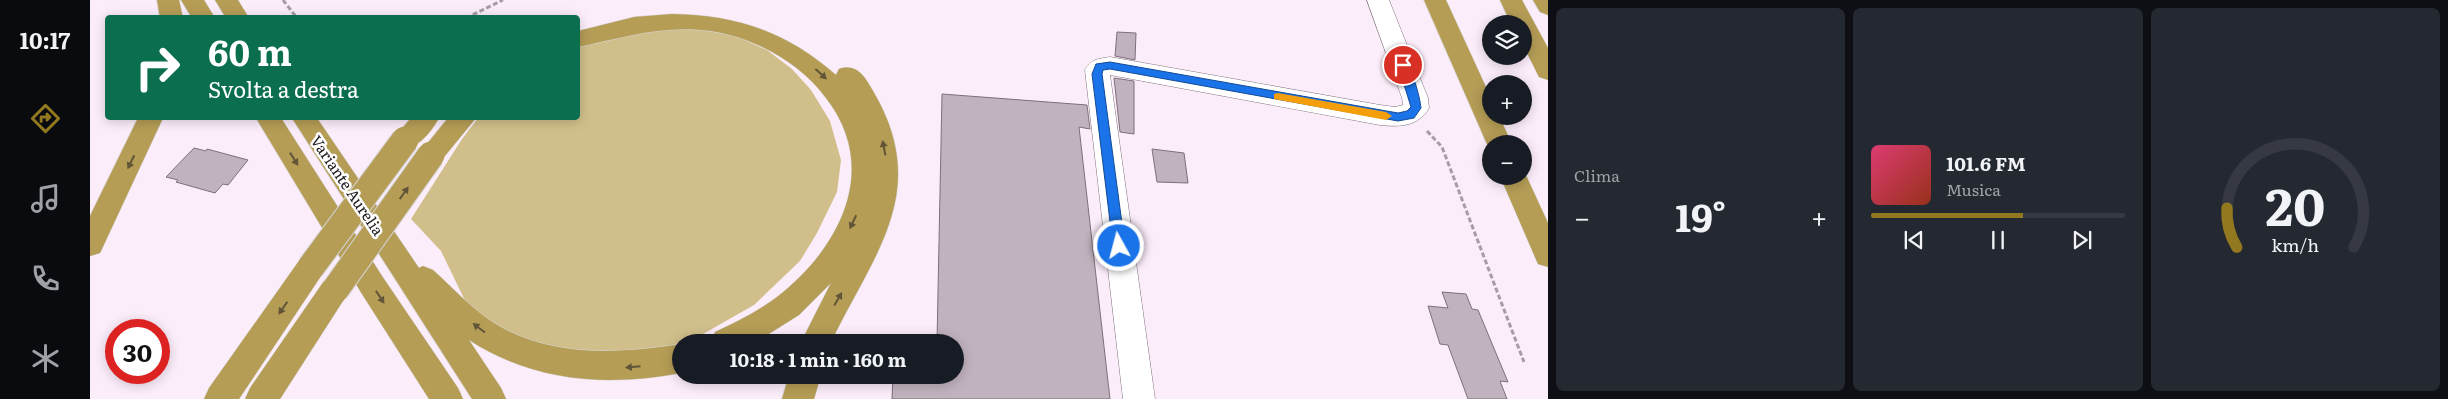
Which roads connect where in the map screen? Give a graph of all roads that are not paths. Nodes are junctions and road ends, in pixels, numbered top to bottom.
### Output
1 (168, 0) edge
2 (192, 0) edge
3 (226, 0) edge
4 (1378, 0) edge
5 (1435, 0) edge
6 (1510, 0) edge
7 (1544, 0) edge
8 (1548, 7) edge
9 (171, 15) edge
10 (202, 15) edge
11 (236, 15) edge
12 (1518, 15) edge
13 (580, 24) edge
14 (580, 39) edge
15 (1532, 41) edge
16 (1548, 71) edge
17 (149, 120) edge
18 (269, 120) edge
19 (305, 120) edge
20 (424, 120) edge
21 (461, 120) edge
22 (1494, 135) edge
23 (1517, 185) edge
24 (90, 244) edge
25 (393, 251) junction
26 (1548, 255) edge
27 (742, 334) edge
28 (820, 334) edge
29 (672, 360) edge
30 (802, 384) edge
31 (220, 399) edge
32 (260, 399) edge
33 (447, 399) edge
34 (490, 399) edge
35 (798, 399) edge
36 (1139, 399) edge

1 - 9 highway
2 - 10 highway
3 - 11 highway
4 - 36 street
5 - 22 highway
6 - 12 highway
7 - 8 highway
28 -> 13 highway
14 -> 27 highway
15 - 16 highway
17 -> 24 highway
18 -> 33 highway
19 - 25 highway, Variante Aurelia
20 -> 31 highway, bridge
32 -> 21 highway, bridge
23 - 26 highway
29 -> 25 highway
25 - 34 highway
30 - 35 highway

